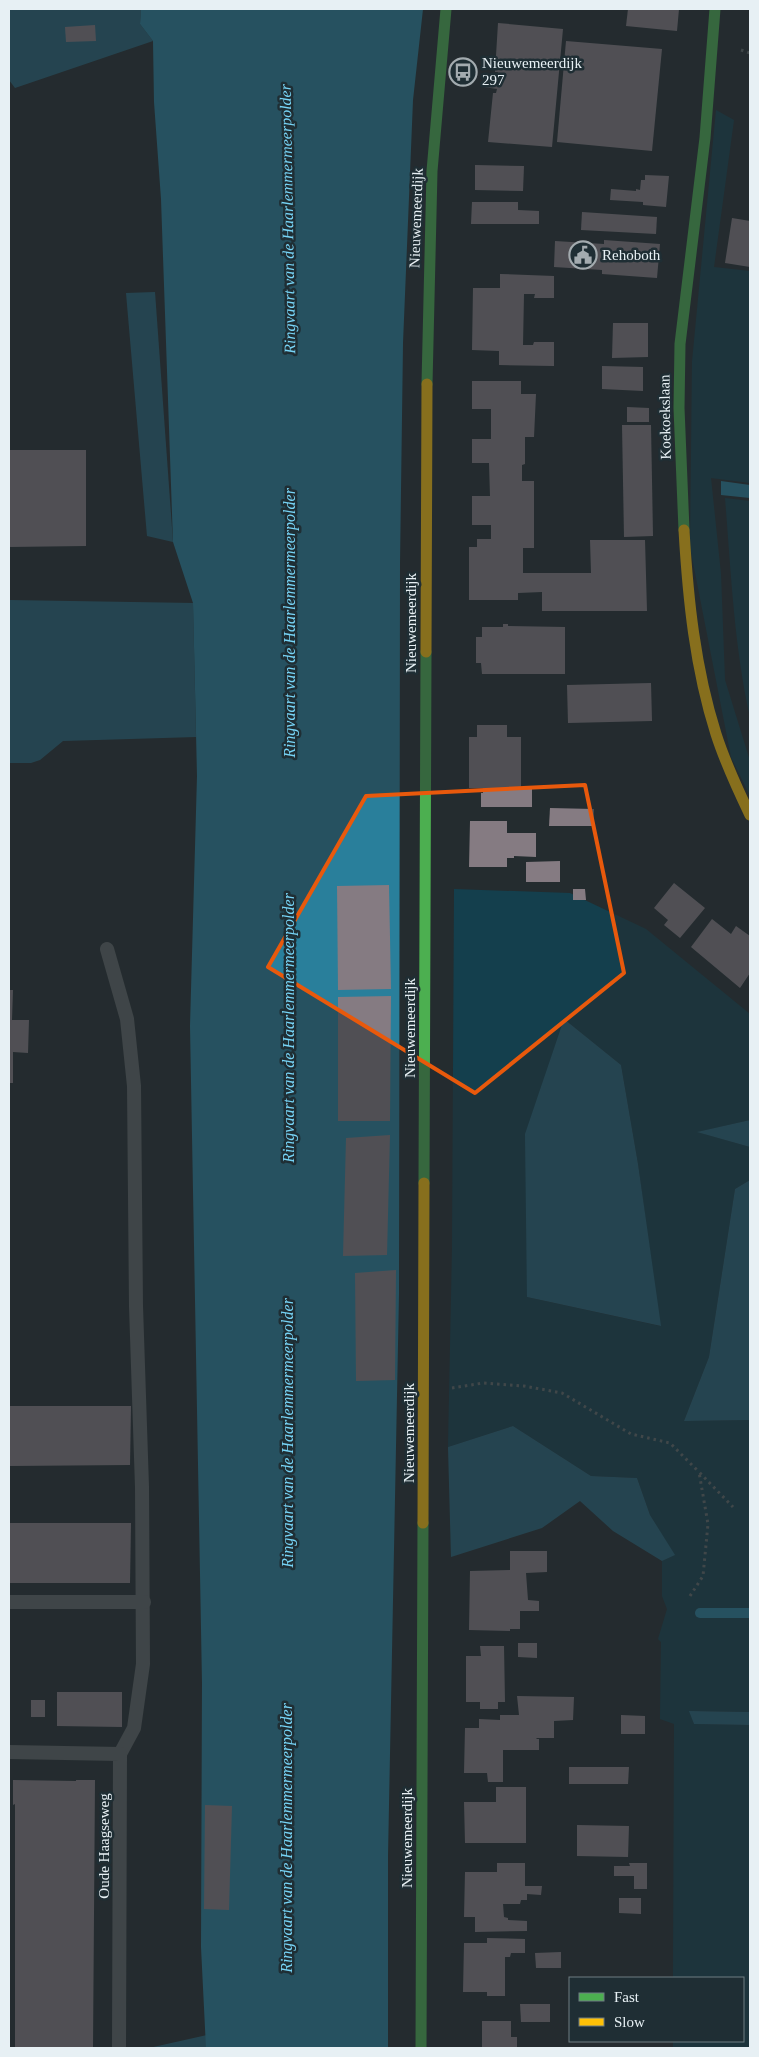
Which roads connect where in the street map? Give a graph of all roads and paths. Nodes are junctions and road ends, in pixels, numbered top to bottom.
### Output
1 (446, 9) edge
2 (715, 9) edge
3 (750, 815) edge
4 (108, 949) dead end
5 (424, 1392) junction
6 (699, 1472) junction
7 (733, 1507) dead end
8 (690, 1596) dead end
9 (9, 1602) edge
10 (144, 1602) junction
11 (9, 1752) edge
12 (120, 1754) junction
13 (119, 2048) edge
14 (421, 2048) edge

1 - 5 street, Nieuwemeerdijk
2 - 3 street, Koekoekslaan
4 - 10 lane
5 - 6 path
5 - 14 street, Nieuwemeerdijk
6 - 7 path
6 - 8 path
9 - 10 lane
10 - 12 lane
11 - 12 lane
12 - 13 lane, Oude Haagseweg

